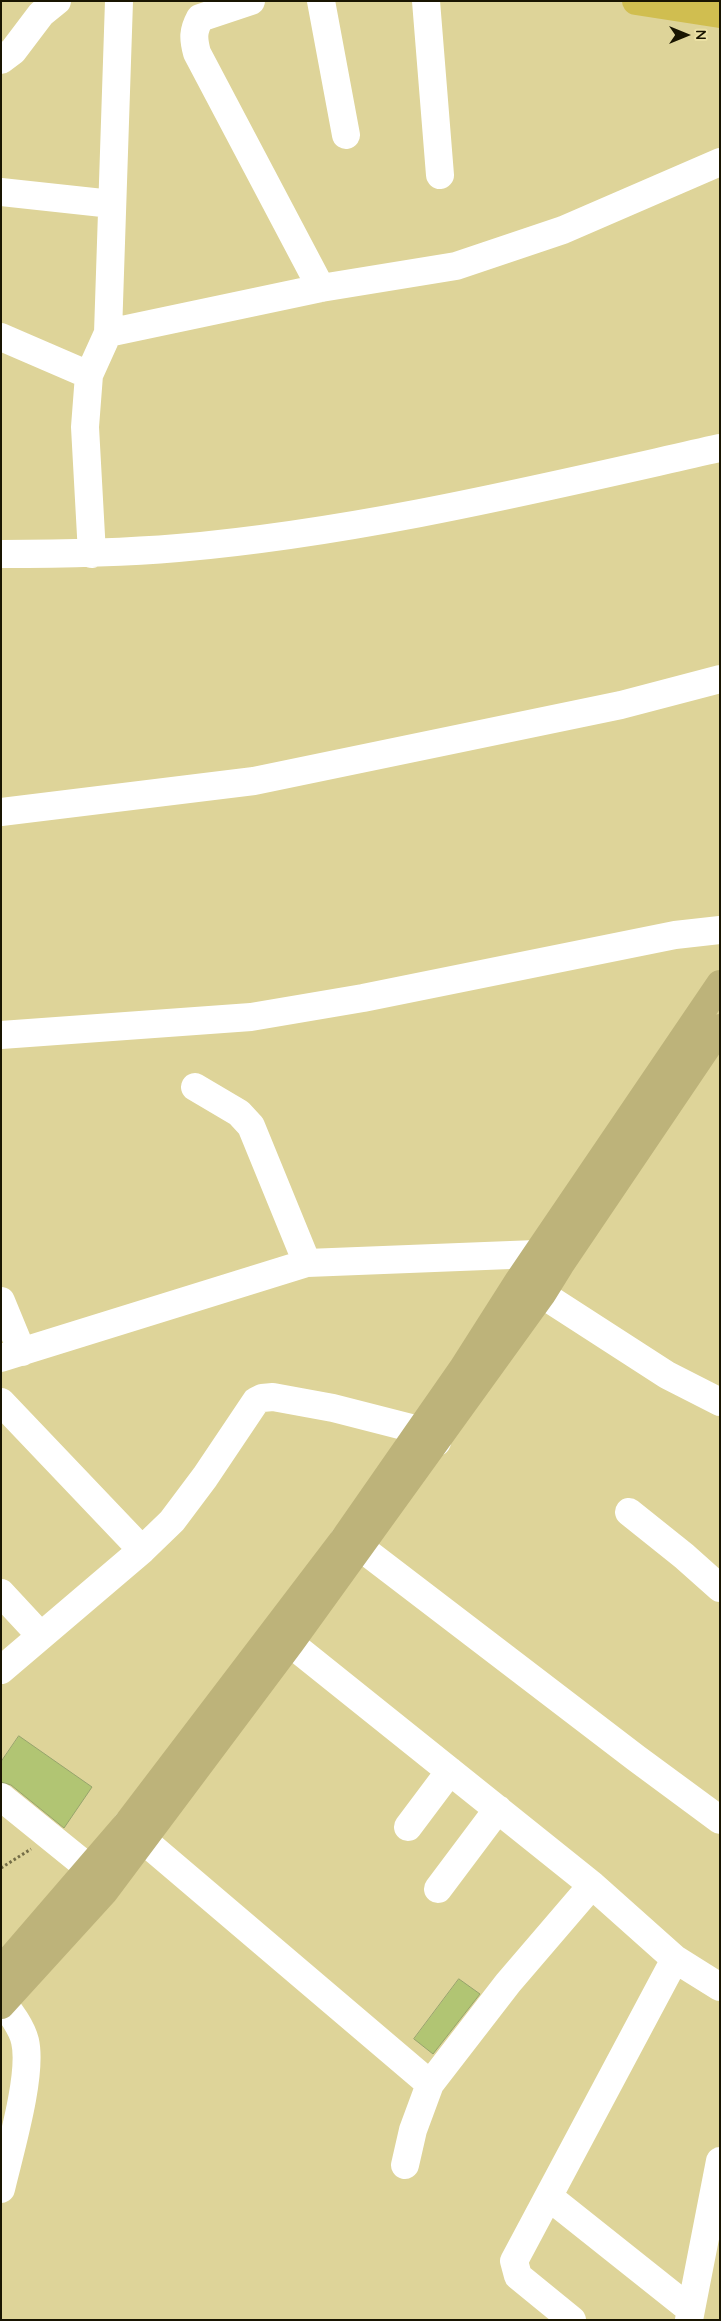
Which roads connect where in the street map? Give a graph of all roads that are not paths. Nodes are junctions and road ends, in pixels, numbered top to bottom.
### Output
1 (56, 1) edge
2 (119, 1) edge
3 (250, 1) edge
4 (321, 1) edge
5 (636, 1) edge
6 (421, 2) edge
7 (720, 14) edge
8 (1, 60) edge
9 (346, 135) dead end
10 (720, 162) edge
11 (440, 175) dead end
12 (1, 192) edge
13 (112, 204) junction
14 (321, 288) junction
15 (108, 333) junction
16 (1, 337) edge
17 (89, 375) junction
18 (720, 448) edge
19 (1, 554) edge
20 (92, 554) junction
21 (720, 679) edge
22 (1, 812) edge
23 (720, 930) edge
24 (720, 984) edge
25 (713, 1023) edge
26 (1, 1036) edge
27 (195, 1087) dead end
28 (548, 1260) junction
29 (306, 1263) junction
30 (519, 1280) junction
31 (542, 1294) junction
32 (1, 1301) edge
33 (12, 1355) edge
34 (471, 1377) junction
35 (1, 1402) edge
36 (720, 1402) edge
37 (428, 1436) junction
38 (629, 1512) dead end
39 (352, 1543) junction
40 (142, 1550) junction
41 (720, 1588) edge
42 (1, 1593) edge
43 (40, 1635) junction
44 (283, 1637) junction
45 (1, 1670) edge
46 (450, 1771) junction
47 (1, 1797) edge
48 (498, 1809) junction
49 (720, 1820) edge
50 (408, 1827) dead end
51 (135, 1831) junction
52 (90, 1869) junction
53 (592, 1885) junction
54 (438, 1889) dead end
55 (676, 1959) junction
56 (1, 1970) edge
57 (720, 1987) edge
58 (2, 2003) edge
59 (430, 2084) junction
60 (405, 2165) dead end
61 (719, 2165) edge
62 (1, 2189) edge
63 (549, 2197) junction
64 (690, 2315) edge
65 (572, 2320) edge

1 - 8 street
2 - 13 street
3 - 14 street
4 - 9 street
5 - 7 highway
6 - 11 street
10 - 14 street
12 - 13 street
13 - 15 street
14 - 15 street
15 - 17 street
16 - 17 street
17 - 20 street
18 - 20 street
19 - 20 street
21 - 22 street
23 - 26 street
24 - 25 main road
25 - 28 main road
27 - 29 street
28 - 29 street
28 - 30 main road
28 - 31 main road
29 - 33 street
30 - 31 street
30 - 34 main road
31 - 34 main road
31 - 36 street
32 - 33 street
34 - 37 main road
35 - 40 street
37 - 39 main road
37 - 40 street
38 - 41 street
39 - 44 main road
39 - 49 street
40 - 43 street
42 - 43 street
43 - 45 street
44 - 46 street
44 - 51 main road
46 - 48 street
46 - 50 street
47 - 52 street
48 - 53 street
48 - 54 street
51 - 52 main road
51 - 58 main road
51 - 59 street
52 - 56 main road
53 - 55 street
53 - 59 street
55 - 57 street
55 - 63 street
58 - 62 street
59 - 60 street
61 - 64 street
63 - 64 street
63 - 65 street

